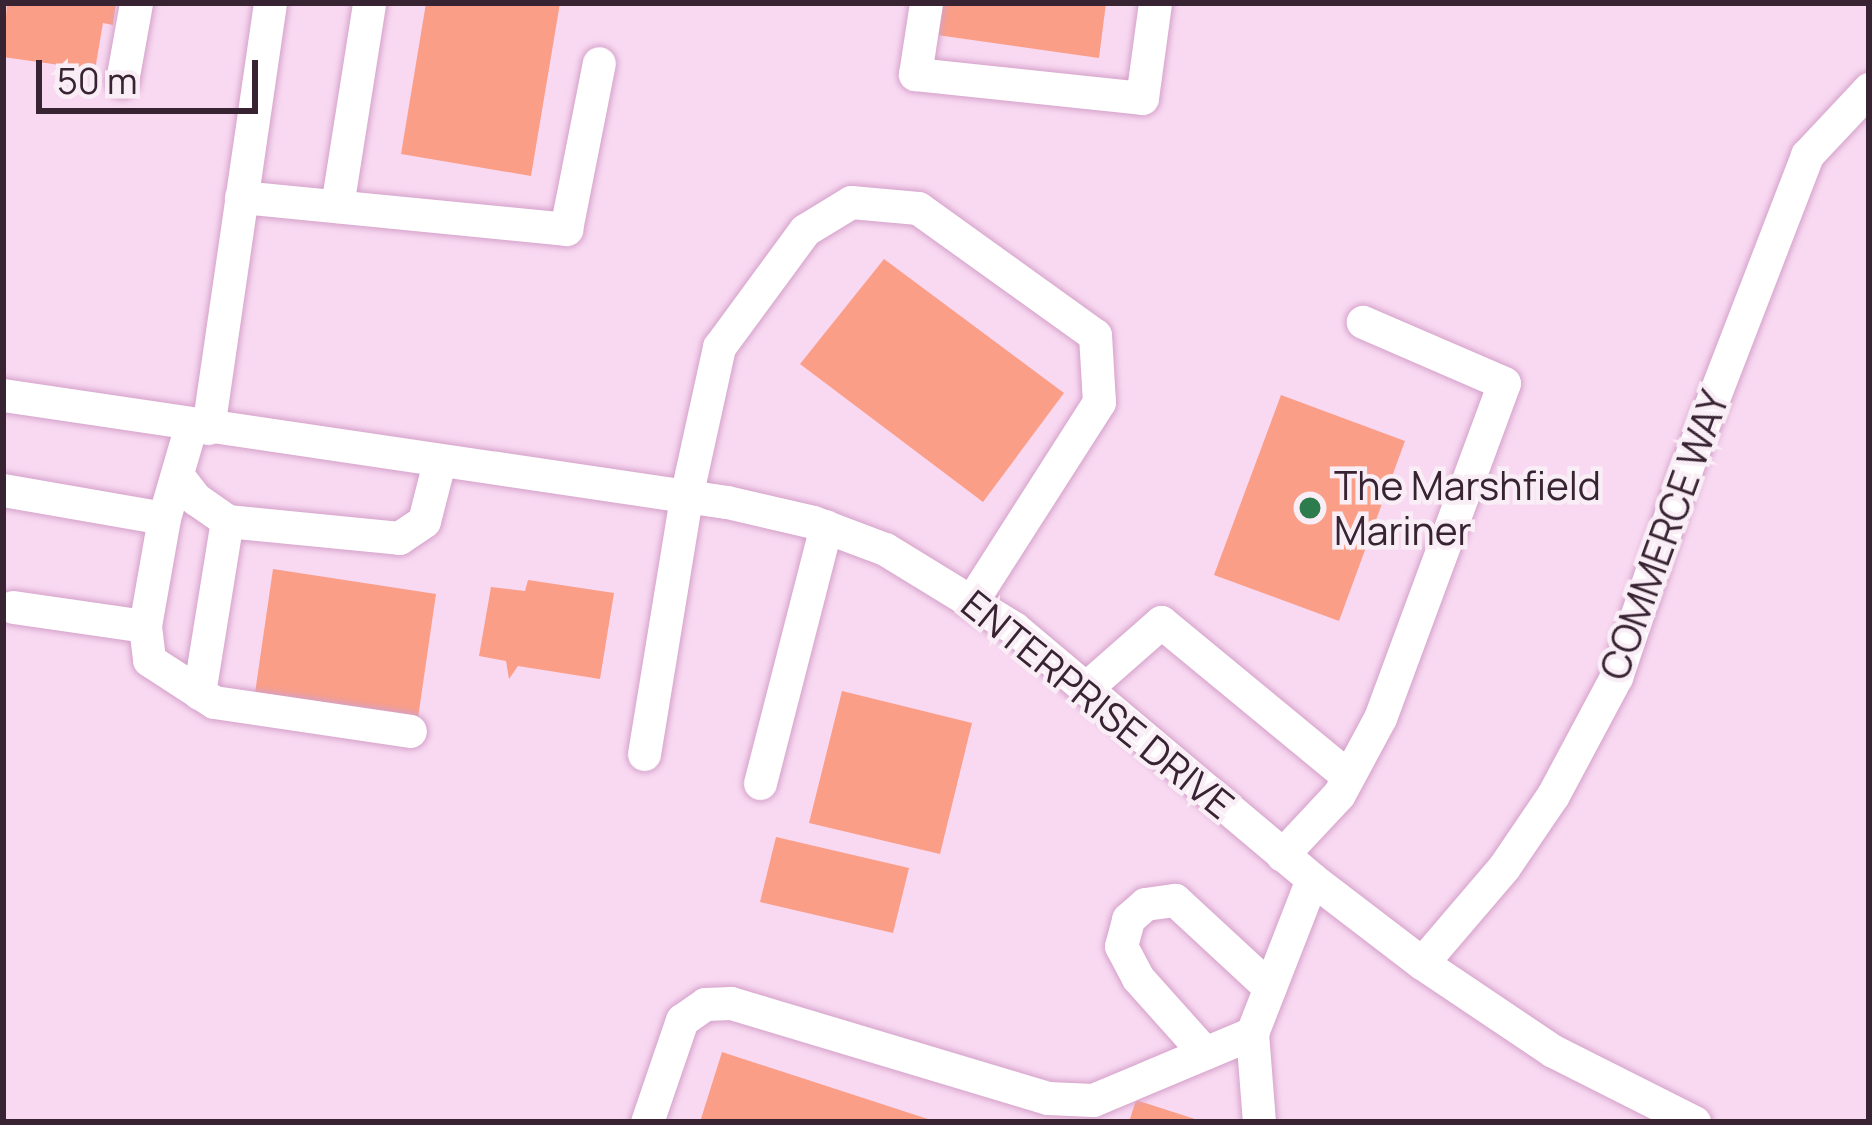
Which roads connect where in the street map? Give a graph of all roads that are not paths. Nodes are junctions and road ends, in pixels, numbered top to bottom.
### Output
1 (136, 3) edge
2 (270, 3) edge
3 (369, 3) edge
4 (926, 3) edge
5 (1155, 3) edge
6 (598, 63) dead end
7 (122, 81) dead end
8 (1869, 89) edge
9 (242, 197) junction
10 (337, 206) junction
11 (1363, 322) dead end
12 (3, 394) edge
13 (200, 426) junction
14 (439, 462) junction
15 (177, 475) junction
16 (3, 490) edge
17 (686, 497) junction
18 (164, 518) junction
19 (227, 520) junction
20 (826, 526) junction
21 (973, 599) junction
22 (13, 608) dead end
23 (145, 626) junction
24 (1086, 688) junction
25 (200, 693) junction
26 (410, 731) dead end
27 (644, 754) dead end
28 (1348, 776) junction
29 (760, 783) dead end
30 (1282, 855) junction
31 (1312, 879) junction
32 (1422, 963) junction
33 (1270, 988) junction
34 (1252, 1034) junction
35 (1205, 1053) junction
36 (647, 1122) edge
37 (1259, 1122) edge
38 (1694, 1122) edge

1 - 7 street
2 - 9 street
3 - 10 street
4 - 5 street
6 - 10 street
8 - 32 street, COMMERCE WAY
9 - 10 street
9 - 13 street
11 - 28 street
12 - 13 street, ENTERPRISE DRIVE
13 - 14 street, ENTERPRISE DRIVE
13 - 15 street
14 - 17 street, ENTERPRISE DRIVE
14 - 19 street
15 - 18 street
15 - 19 street
16 - 18 street
17 - 20 street, ENTERPRISE DRIVE
17 - 21 street
17 - 27 street
18 - 23 street
19 - 25 street
20 - 21 street, ENTERPRISE DRIVE
20 - 29 street
21 - 24 street, ENTERPRISE DRIVE
22 - 23 street
23 - 25 street
24 - 28 street
24 - 30 street, ENTERPRISE DRIVE
25 - 26 street
28 - 30 street
30 - 31 street, ENTERPRISE DRIVE
31 - 32 street, ENTERPRISE DRIVE
31 - 33 street
32 - 38 street, ENTERPRISE DRIVE
33 - 34 street
33 - 35 street
34 - 35 street
34 - 37 street
35 - 36 street

